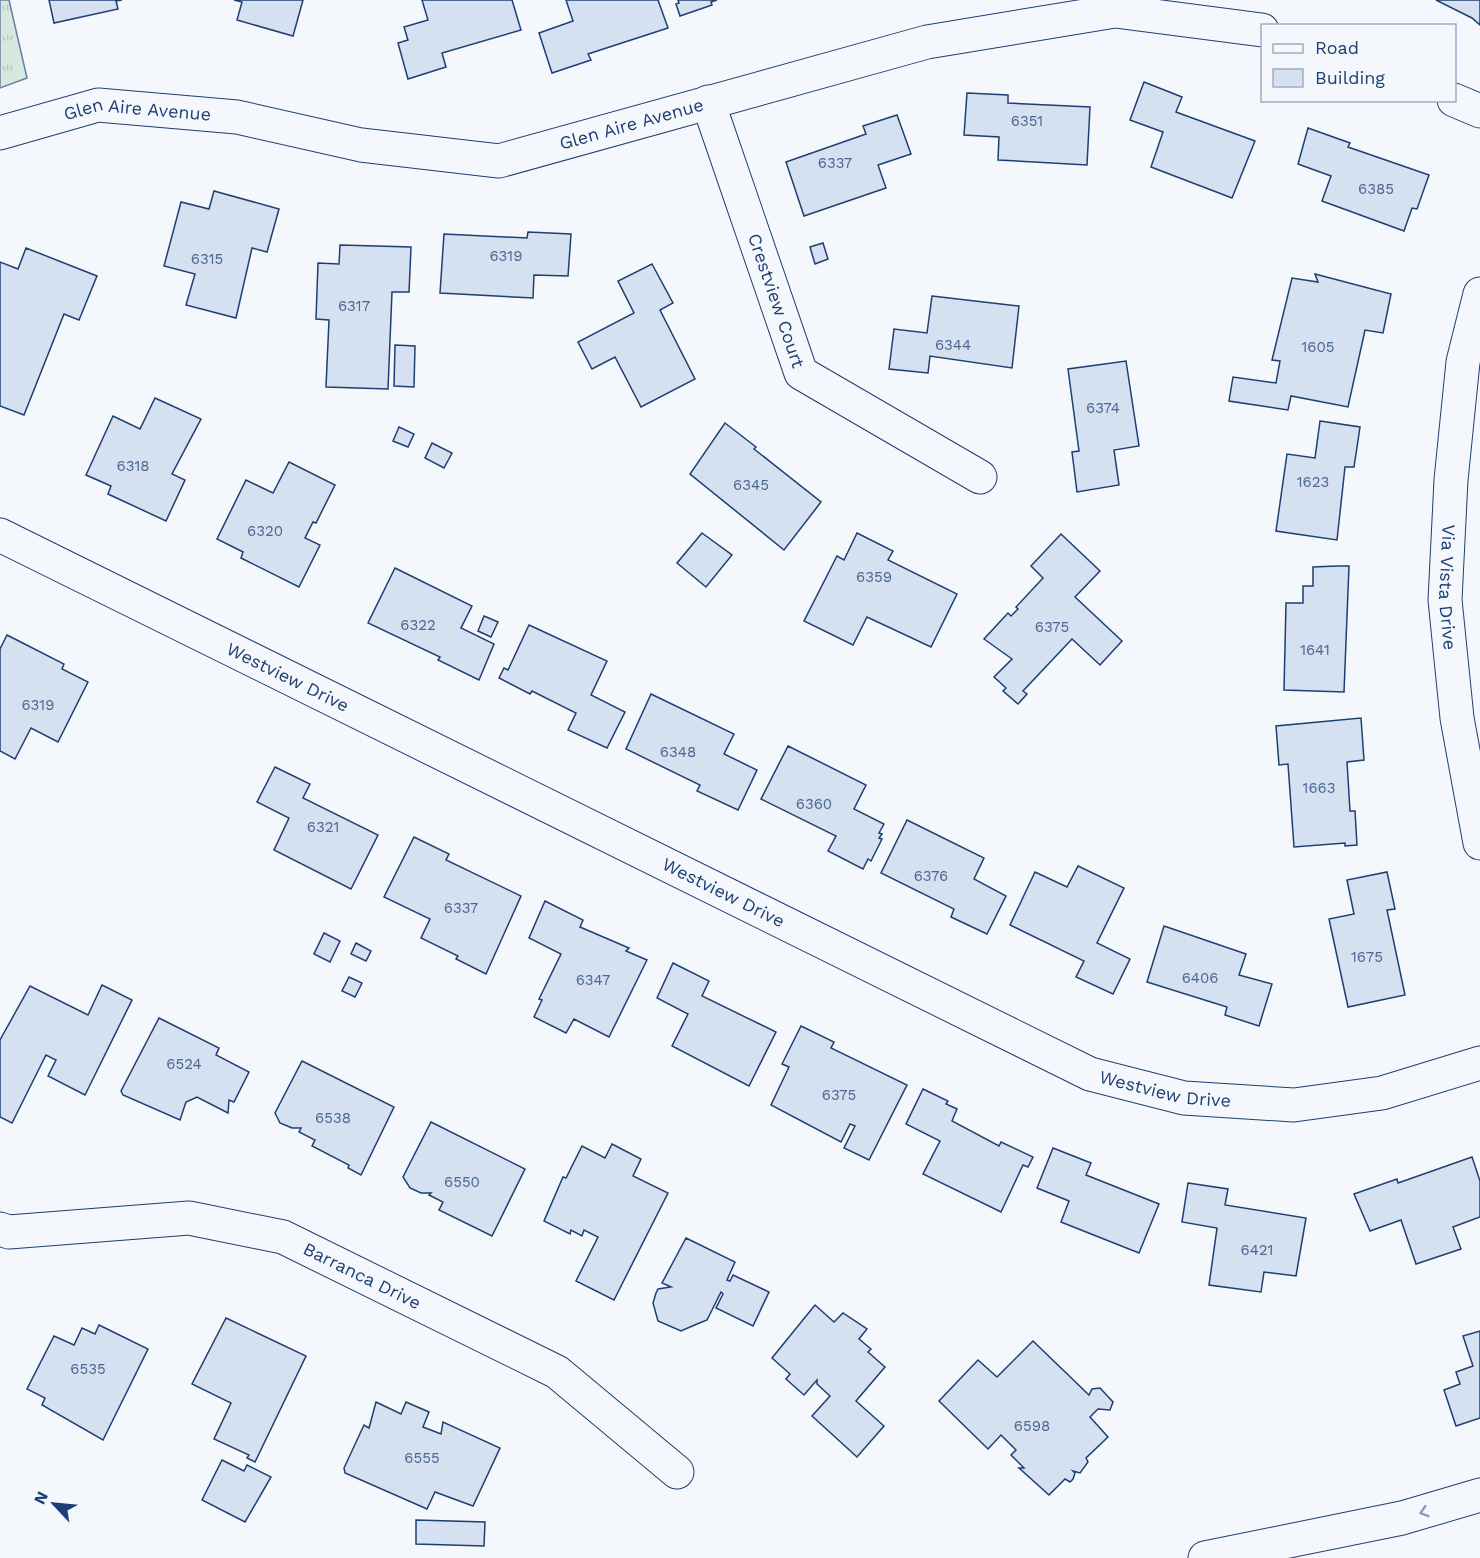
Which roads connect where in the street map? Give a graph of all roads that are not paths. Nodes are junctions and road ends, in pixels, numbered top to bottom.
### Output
1 (1261, 30) edge
2 (1456, 100) edge
3 (708, 102) junction
4 (1480, 111) edge
5 (0, 133) edge
6 (1480, 294) edge
7 (980, 477) dead end
8 (0, 535) edge
9 (1480, 843) edge
10 (1480, 1063) edge
11 (0, 1230) edge
12 (678, 1472) dead end
13 (1480, 1495) edge
14 (1205, 1558) edge

1 - 3 street, Glen Aire Avenue
2 - 4 street
3 - 5 street, Glen Aire Avenue
3 - 7 street, Crestview Court
6 - 9 street, Via Vista Drive
8 - 10 street, Westview Drive
11 - 12 street, Barranca Drive
13 -> 14 street

